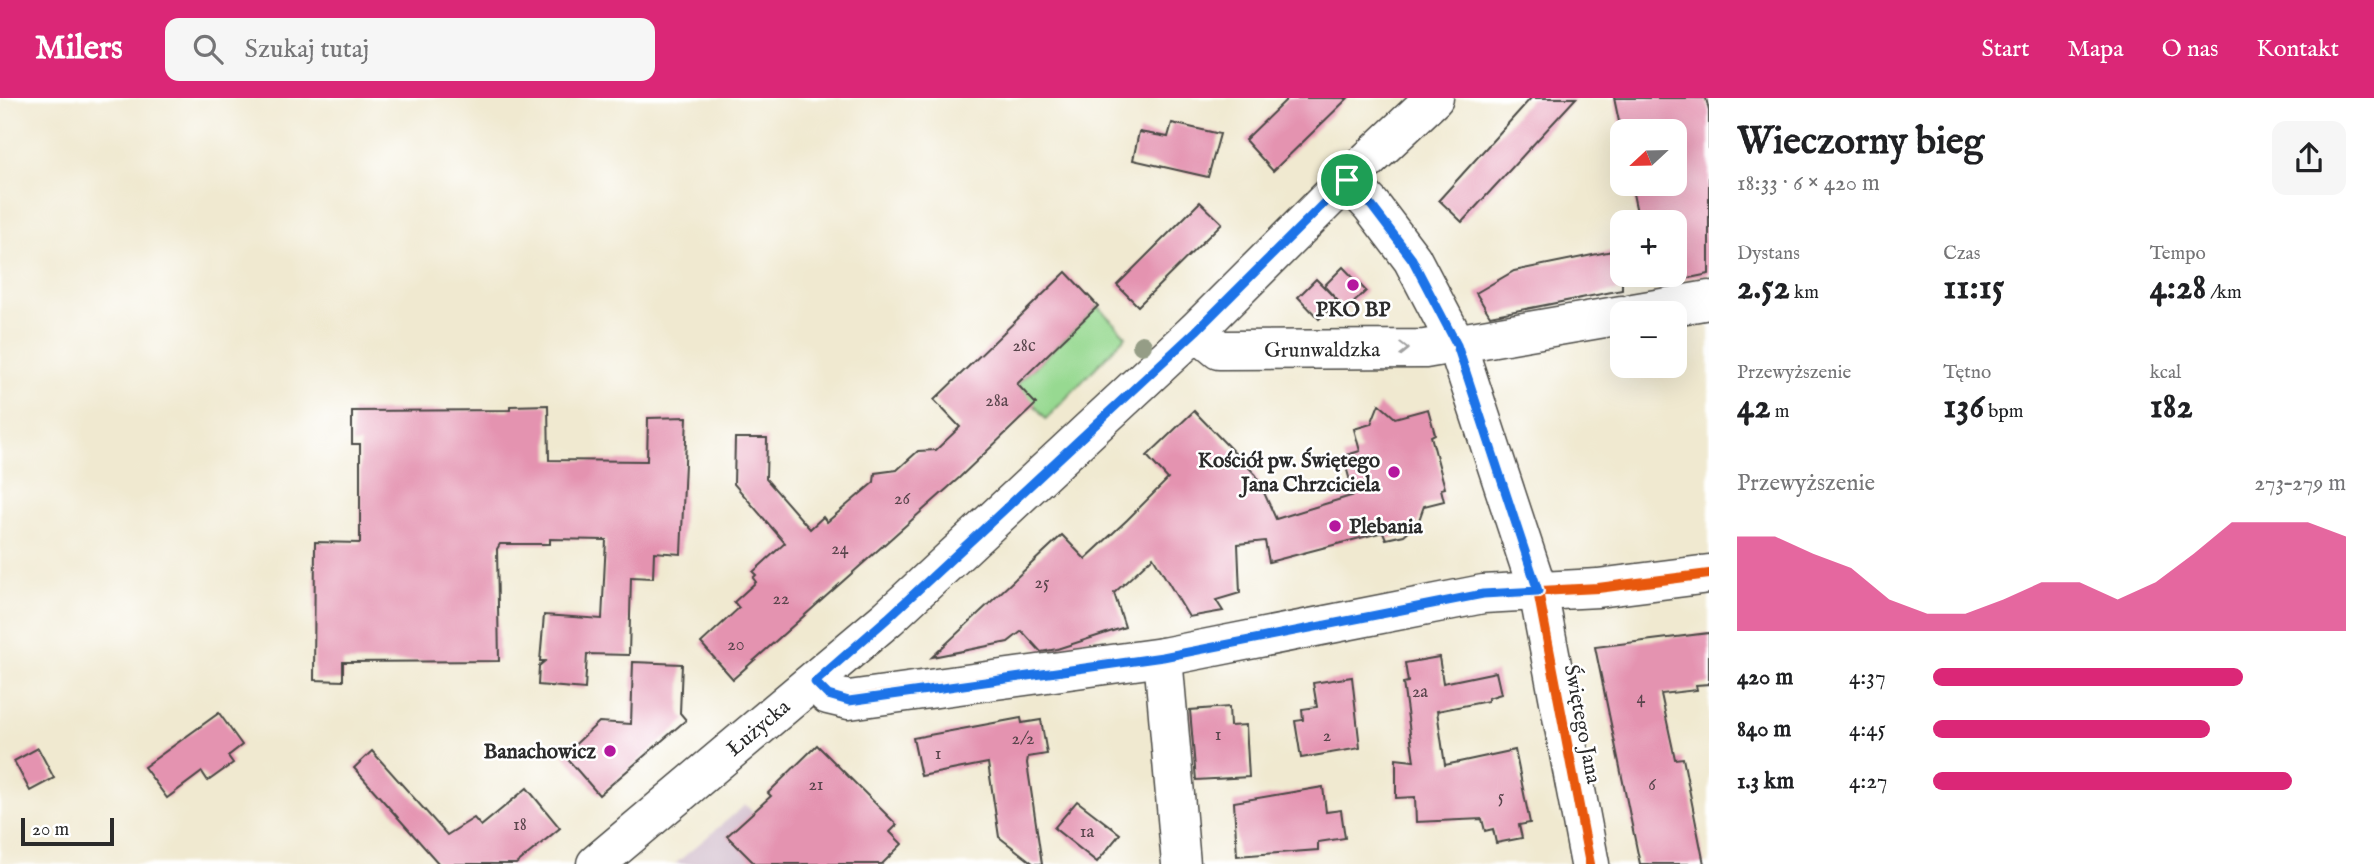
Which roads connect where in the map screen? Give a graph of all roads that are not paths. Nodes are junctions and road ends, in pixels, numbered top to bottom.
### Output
1 (1434, 98) edge
2 (1347, 180) junction
3 (1709, 300) edge
4 (1687, 304) edge
5 (1610, 317) edge
6 (1196, 331) junction
7 (1457, 345) junction
8 (1709, 574) edge
9 (1538, 591) junction
10 (1163, 657) junction
11 (815, 682) junction
12 (596, 864) edge
13 (1181, 864) edge
14 (1590, 864) edge

1 - 2 street, Łużycka
2 - 6 street, Łużycka
2 - 7 street
3 - 4 street
5 - 7 street, Grunwaldzka
6 -> 7 street, Grunwaldzka
6 - 11 street, Łużycka
7 - 9 street
8 - 9 street
9 - 10 street
9 - 14 street, Świętego Jana
10 - 11 street
10 - 13 street
11 - 12 street, Łużycka

